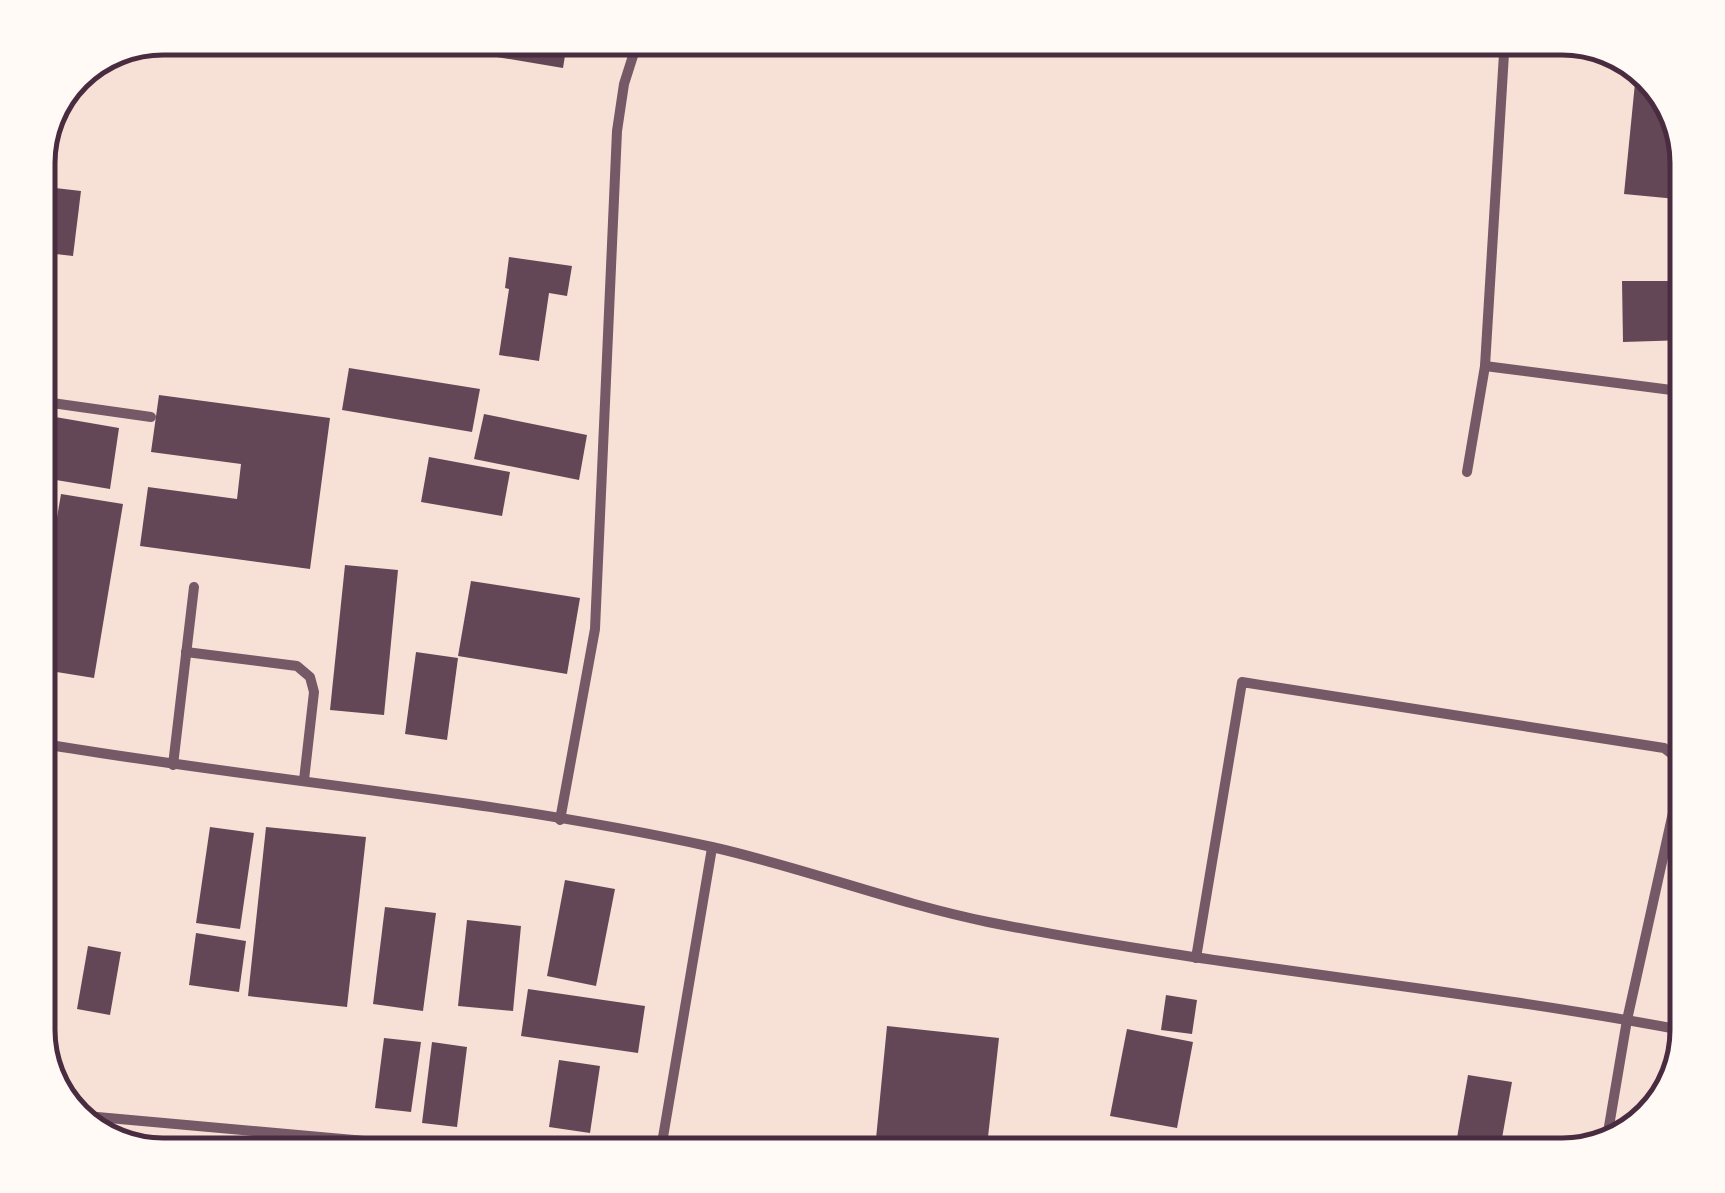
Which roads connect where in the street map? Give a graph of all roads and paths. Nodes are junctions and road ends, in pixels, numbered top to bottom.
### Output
1 (633, 55) edge
2 (1504, 55) edge
3 (1484, 366) junction
4 (1670, 390) edge
5 (55, 403) edge
6 (151, 417) dead end
7 (1467, 472) dead end
8 (194, 587) dead end
9 (186, 652) junction
10 (55, 746) edge
11 (1670, 752) edge
12 (173, 765) junction
13 (304, 780) junction
14 (560, 820) junction
15 (1670, 825) edge
16 (712, 848) junction
17 (1196, 958) junction
18 (1627, 1020) junction
19 (1670, 1028) edge
20 (98, 1116) edge
21 (1609, 1127) edge
22 (330, 1138) edge
23 (663, 1138) edge

1 - 14 street
2 - 3 street
3 - 4 street
3 - 7 street
5 - 6 street
8 - 9 street
9 - 12 street
9 - 13 street
10 - 12 street
11 - 17 street
12 - 13 street
13 - 14 street
14 - 16 street
15 - 18 street
16 - 17 street
16 - 23 street
17 - 18 street
18 - 19 street
18 - 21 street
20 - 22 street

